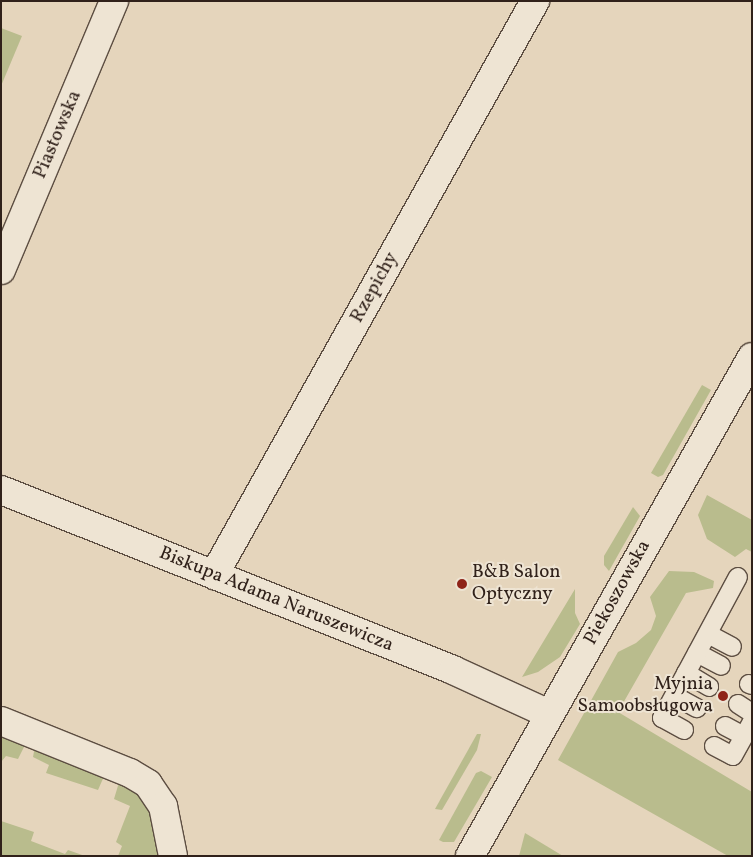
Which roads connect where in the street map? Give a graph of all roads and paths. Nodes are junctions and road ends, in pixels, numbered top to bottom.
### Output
1 (535, 1) edge
2 (112, 2) edge
3 (1, 270) edge
4 (752, 358) edge
5 (1, 490) edge
6 (214, 574) junction
7 (738, 577) dead end
8 (708, 634) junction
9 (732, 647) dead end
10 (697, 653) junction
11 (721, 666) dead end
12 (686, 673) junction
13 (708, 687) dead end
14 (675, 696) junction
15 (697, 708) dead end
16 (549, 714) junction
17 (1, 721) edge
18 (725, 726) dead end
19 (748, 729) edge
20 (684, 730) dead end
21 (714, 746) dead end
22 (484, 828) junction
23 (174, 856) edge
24 (464, 856) edge
25 (470, 856) edge

1 - 6 street, Rzepichy
2 - 3 street, Piastowska
4 - 16 street, Piekoszowska
5 - 6 street, Biskupa Adama Naruszewicza
6 - 16 street, Biskupa Adama Naruszewicza
7 - 8 lane
8 - 9 lane
8 - 10 lane
10 - 11 lane
10 - 12 lane
12 - 13 lane
12 - 14 lane
14 - 15 lane
14 - 20 lane
16 - 22 street, Piekoszowska
17 - 23 street
18 - 19 lane
19 - 21 lane
22 - 24 street, Piekoszowska
22 - 25 street, Piekoszowska

